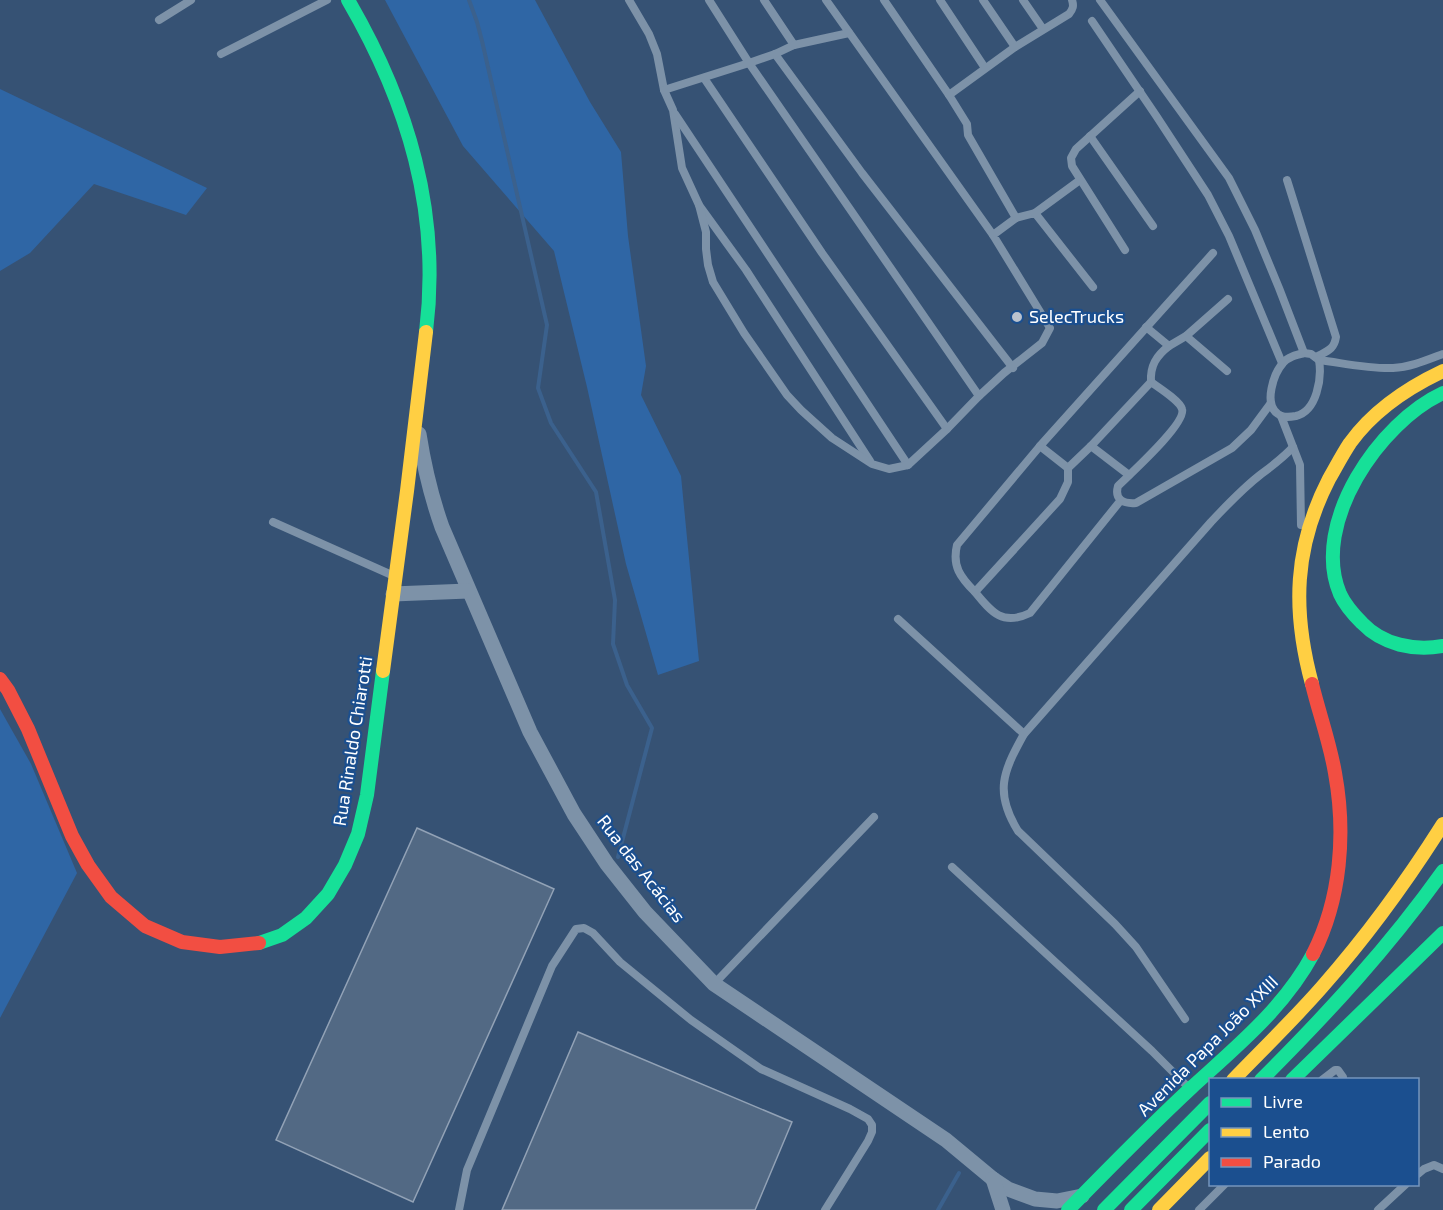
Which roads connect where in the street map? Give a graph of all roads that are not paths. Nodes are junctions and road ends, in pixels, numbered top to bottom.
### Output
1 (191, 0) edge
2 (327, 0) edge
3 (348, 0) edge
4 (629, 0) edge
5 (708, 0) edge
6 (764, 0) edge
7 (826, 0) edge
8 (884, 0) edge
9 (940, 0) edge
10 (983, 0) edge
11 (1023, 0) edge
12 (1072, 0) edge
13 (1100, 0) edge
14 (159, 20) dead end
15 (1092, 21) dead end
16 (1043, 29) junction
17 (849, 33) junction
18 (794, 45) junction
19 (1015, 47) junction
20 (221, 54) dead end
21 (775, 54) junction
22 (749, 63) junction
23 (985, 68) junction
24 (704, 78) junction
25 (664, 90) junction
26 (1140, 92) junction
27 (949, 94) junction
28 (672, 110) junction
29 (1090, 136) junction
30 (1080, 180) junction
31 (1287, 180) dead end
32 (699, 205) junction
33 (1035, 213) junction
34 (1016, 218) junction
35 (1153, 226) dead end
36 (993, 235) junction
37 (1125, 250) dead end
38 (1213, 254) dead end
39 (1093, 287) dead end
40 (1228, 299) dead end
41 (1146, 327) junction
42 (1186, 336) junction
43 (1169, 346) junction
44 (1304, 352) junction
45 (1443, 354) edge
46 (1318, 358) junction
47 (1282, 363) junction
48 (1013, 368) junction
49 (1227, 371) dead end
50 (1443, 371) edge
51 (1151, 382) junction
52 (1443, 393) edge
53 (979, 396) junction
54 (1271, 404) junction
55 (1281, 416) junction
56 (416, 419) junction
57 (947, 429) junction
58 (1040, 446) junction
59 (1091, 446) junction
60 (1293, 447) junction
61 (872, 464) junction
62 (908, 465) junction
63 (1068, 468) junction
64 (1129, 475) junction
65 (1121, 501) junction
66 (273, 522) dead end
67 (1302, 555) junction
68 (395, 577) junction
69 (468, 591) junction
70 (975, 592) junction
71 (393, 594) junction
72 (898, 619) dead end
73 (1443, 646) edge
74 (0, 679) edge
75 (1024, 734) junction
76 (874, 817) dead end
77 (1443, 824) edge
78 (952, 867) dead end
79 (1443, 871) edge
80 (1443, 933) edge
81 (714, 984) junction
82 (1185, 1019) dead end
83 (1235, 1078) edge
84 (1263, 1078) edge
85 (1294, 1078) edge
86 (1325, 1078) edge
87 (1343, 1078) edge
88 (1190, 1089) junction
89 (1209, 1104) edge
90 (1209, 1131) edge
91 (1209, 1159) edge
92 (1154, 1160) junction
93 (1443, 1169) edge
94 (1419, 1173) edge
95 (993, 1179) junction
96 (1224, 1186) edge
97 (1405, 1186) edge
98 (1084, 1203) edge
99 (1166, 1208) edge
100 (459, 1210) edge
101 (825, 1210) edge
102 (1003, 1210) edge
103 (1068, 1210) edge
104 (1104, 1210) edge
105 (1131, 1210) edge
106 (1199, 1210) edge
107 (1378, 1210) edge

1 - 14 lane
2 - 20 lane
3 - 56 main road, Rua Rinaldo Chiarotti
4 - 25 lane
5 - 22 lane
6 - 18 lane
7 - 17 lane
8 - 27 lane
9 - 23 lane
10 - 19 lane
11 - 16 lane
12 - 16 lane
13 - 44 lane
15 - 26 lane
16 - 19 lane
17 - 18 lane
17 - 36 lane
18 - 21 lane
19 - 23 lane
21 - 22 lane
21 - 48 lane
22 - 24 lane
22 - 53 lane
23 - 27 lane
24 - 25 lane
24 - 57 lane
25 - 28 lane
26 - 29 lane
26 - 47 lane
27 - 34 lane
28 - 32 lane
28 - 62 lane
29 - 30 lane
29 - 35 lane
30 - 33 lane
30 - 37 lane
31 - 46 lane
32 - 61 lane
32 - 61 lane
33 - 34 lane
33 - 39 lane
34 - 36 lane
36 - 48 lane
38 - 41 lane
40 - 42 lane
41 - 43 lane
41 - 58 lane
42 - 43 lane
42 - 49 lane
43 - 51 lane
44 - 46 lane
44 - 47 lane
45 - 46 lane
46 - 55 lane
47 - 54 lane
48 - 53 lane
50 - 67 main road, Avenida Papa João XXIII
51 - 59 lane
51 - 64 lane
52 - 73 main road
53 - 57 lane
54 - 55 lane
54 - 65 lane
55 - 60 lane
56 - 68 main road, Rua Rinaldo Chiarotti
56 - 69 street, Rua das Acácias
57 - 62 lane
58 - 63 lane
58 - 70 lane
59 - 63 lane
59 - 64 lane
60 - 67 lane
60 - 75 lane
61 - 62 lane
63 - 70 lane
64 - 65 lane
65 - 70 lane
66 - 68 lane
67 - 88 main road, Avenida Papa João XXIII
68 - 71 main road, Rua Rinaldo Chiarotti
69 - 71 street
69 - 81 street, Rua das Acácias
71 - 74 main road, Rua Rinaldo Chiarotti
72 - 75 lane
75 - 82 lane
76 - 81 lane
77 - 83 main road
78 - 88 lane
79 - 84 main road
80 - 85 main road
81 - 95 street, Rua das Acácias
86 - 87 lane
88 - 98 main road, Avenida Papa João XXIII
89 - 92 main road
90 - 105 main road
91 - 99 main road
92 - 98 main road
92 - 104 main road
93 - 94 lane
95 - 98 street, Rua das Acácias
95 - 102 street
96 - 106 lane
97 - 107 lane
98 - 103 main road, Avenida Papa João XXIII
100 - 101 lane

